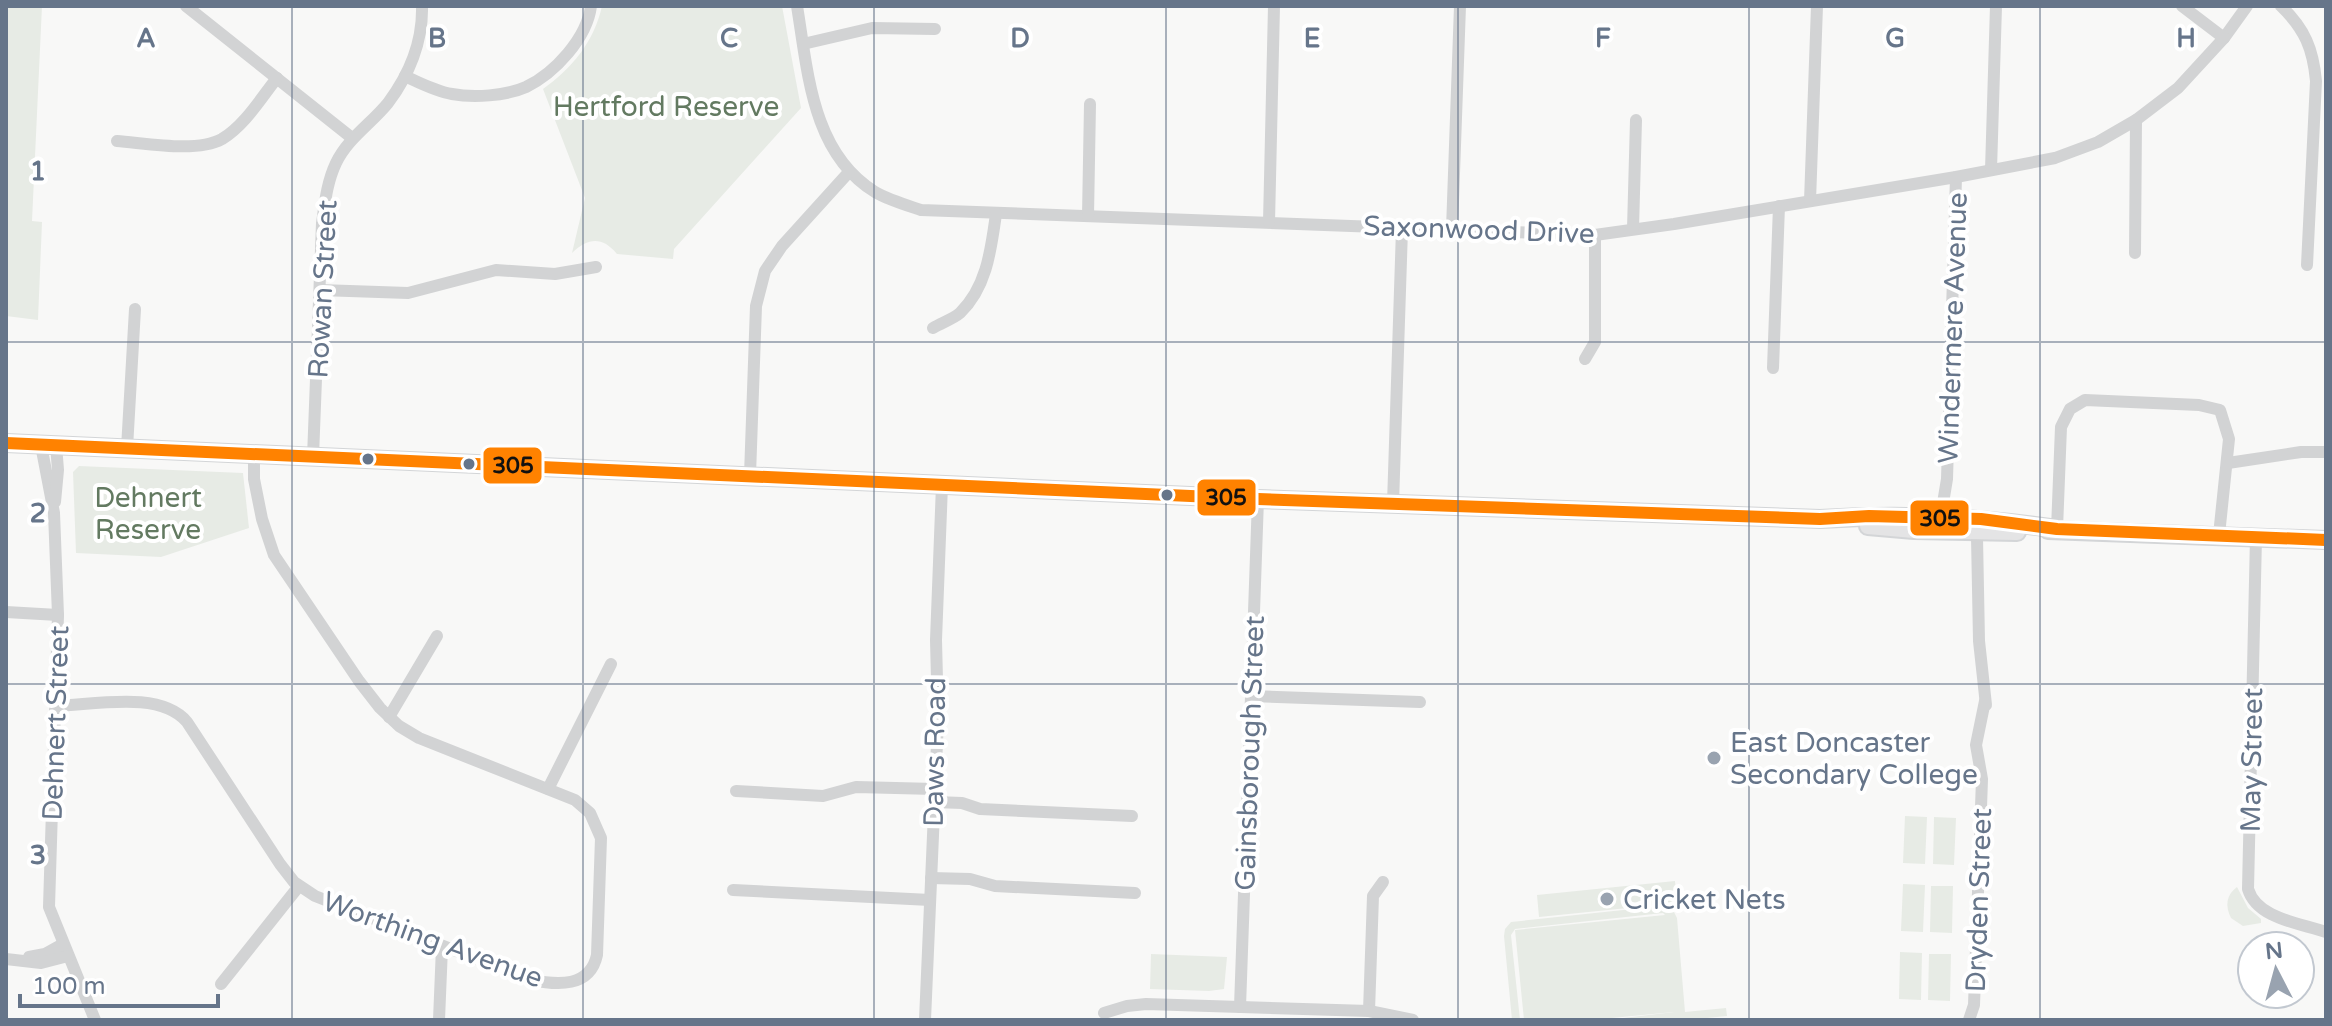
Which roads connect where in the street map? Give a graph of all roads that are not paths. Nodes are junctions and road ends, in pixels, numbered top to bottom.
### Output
1 (186, 6) edge
2 (422, 6) edge
3 (591, 6) edge
4 (797, 6) edge
5 (1274, 6) edge
6 (1460, 6) edge
7 (1817, 6) edge
8 (1996, 6) edge
9 (2182, 6) edge
10 (2247, 6) edge
11 (2281, 6) edge
12 (935, 29) dead end
13 (2224, 38) junction
14 (803, 44) junction
15 (405, 76) junction
16 (277, 78) junction
17 (1090, 104) dead end
18 (1636, 120) dead end
19 (2136, 120) junction
20 (352, 138) junction
21 (117, 141) dead end
22 (1991, 170) junction
23 (849, 172) junction
24 (1956, 177) junction
25 (1810, 201) junction
26 (1779, 206) junction
27 (996, 214) junction
28 (1088, 216) junction
29 (1269, 222) junction
30 (1402, 229) junction
31 (1452, 229) junction
32 (1633, 229) junction
33 (1595, 235) junction
34 (2135, 253) dead end
35 (2307, 265) dead end
36 (596, 267) dead end
37 (320, 290) junction
38 (135, 309) dead end
39 (933, 328) dead end
40 (1585, 359) dead end
41 (1773, 368) dead end
42 (6, 443) edge
43 (49, 445) junction
44 (127, 448) junction
45 (2326, 452) edge
46 (259, 454) junction
47 (313, 457) junction
48 (2228, 463) junction
49 (750, 475) junction
50 (942, 485) junction
51 (1258, 499) junction
52 (1393, 504) junction
53 (1946, 522) junction
54 (1981, 528) junction
55 (2057, 529) junction
56 (2219, 535) junction
57 (2256, 537) junction
58 (2326, 540) edge
59 (6, 612) edge
60 (58, 615) junction
61 (437, 636) dead end
62 (611, 664) dead end
63 (1251, 696) junction
64 (56, 701) junction
65 (1420, 702) dead end
66 (389, 717) junction
67 (548, 789) junction
68 (736, 791) dead end
69 (935, 795) junction
70 (1132, 816) dead end
71 (931, 878) junction
72 (1383, 882) dead end
73 (299, 886) junction
74 (733, 890) dead end
75 (1135, 893) dead end
76 (930, 900) junction
77 (2326, 932) edge
78 (442, 947) junction
79 (66, 950) junction
80 (10, 959) edge
81 (221, 984) dead end
82 (1240, 1007) junction
83 (1369, 1011) junction
84 (1104, 1013) dead end
85 (95, 1020) edge
86 (439, 1020) edge
87 (925, 1020) edge
88 (1413, 1020) edge
89 (1969, 1020) edge

1 - 16 street
2 - 15 street, Rowan Street
3 - 15 street
4 - 14 street
5 - 29 street
6 - 31 street
7 - 25 street
8 - 22 street
9 - 13 street
10 - 13 street, Saxonwood Drive
11 - 35 street
12 - 14 street
13 - 19 street, Saxonwood Drive
14 - 23 street
15 - 20 street, Rowan Street
16 - 20 street
16 - 21 street
17 - 28 street
18 - 32 street
19 - 22 street, Saxonwood Drive
19 - 34 street
20 - 37 street, Rowan Street
22 - 24 street, Saxonwood Drive
23 - 27 street, Saxonwood Drive
23 - 49 street
24 - 25 street, Saxonwood Drive
24 - 53 street, Windermere Avenue
25 - 26 street, Saxonwood Drive
26 - 32 street, Saxonwood Drive
26 - 41 street
27 - 28 street, Saxonwood Drive
27 - 39 street
28 - 29 street, Saxonwood Drive
29 - 30 street, Saxonwood Drive
30 - 31 street, Saxonwood Drive
30 - 52 street
31 - 33 street, Saxonwood Drive
32 - 33 street, Saxonwood Drive
33 - 40 street
36 - 37 street
37 - 47 street, Rowan Street
38 - 44 street
42 - 43 main road
43 - 44 main road
43 - 60 street, Dehnert Street
44 - 46 main road
45 - 48 street
46 - 47 main road
46 - 66 street, Worthing Avenue
47 - 49 main road
48 - 55 street
48 - 56 street
49 - 50 main road
50 - 51 main road
50 - 69 street, Daws Road
51 - 52 main road
51 - 63 street, Gainsborough Street
52 - 53 main road
53 - 54 main road
54 - 55 main road
54 - 89 street, Dryden Street
55 - 56 main road
56 - 57 main road
57 - 58 main road
57 - 77 street, May Street
59 - 60 street
60 - 64 street, Dehnert Street
61 - 66 street
62 - 67 street
63 - 65 street
63 - 82 street, Gainsborough Street
64 - 73 street, Worthing Avenue
64 - 79 street, Dehnert Street
66 - 67 street, Worthing Avenue
67 - 78 street, Worthing Avenue
68 - 69 street
69 - 70 street
69 - 71 street, Daws Road
71 - 75 street
71 - 76 street, Daws Road
72 - 83 street
73 - 78 street, Worthing Avenue
73 - 81 street
74 - 76 street
76 - 87 street, Daws Road
78 - 86 street
79 - 80 street
79 - 85 street, Dehnert Street
82 - 83 street
82 - 84 street
83 - 88 street

